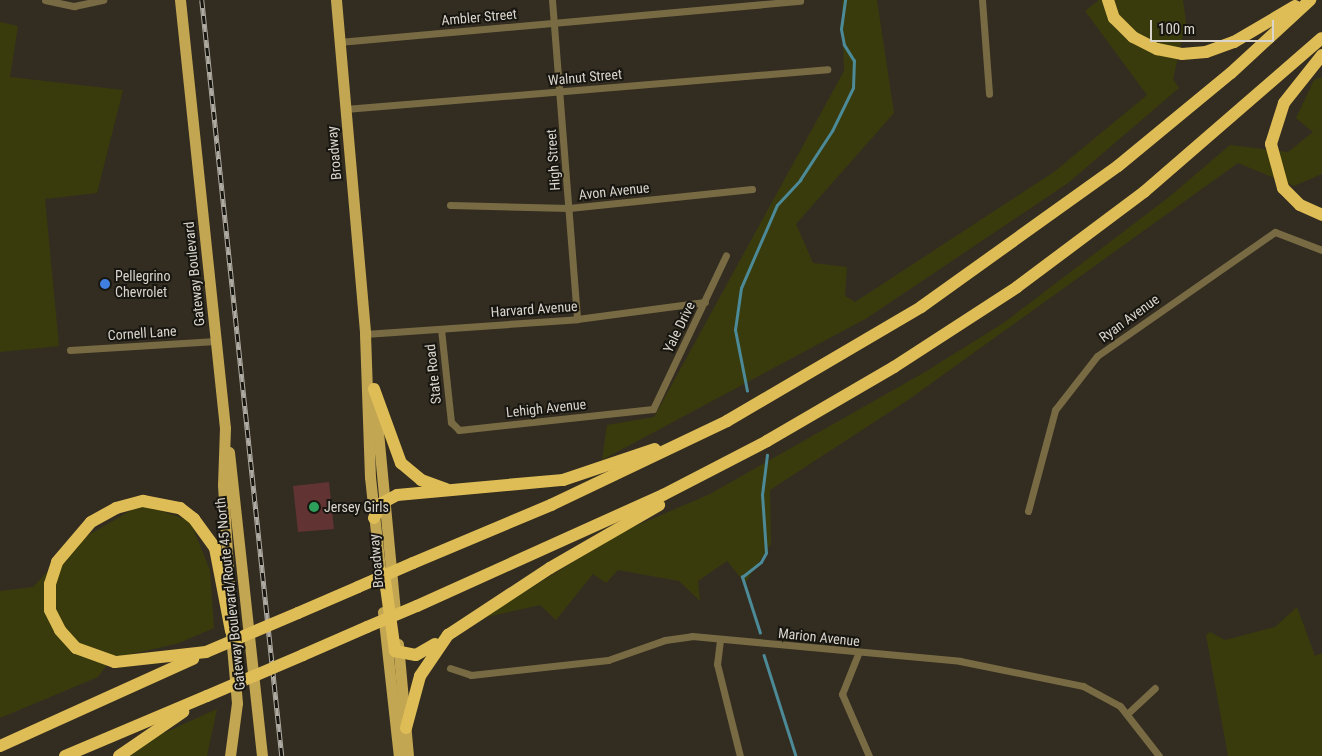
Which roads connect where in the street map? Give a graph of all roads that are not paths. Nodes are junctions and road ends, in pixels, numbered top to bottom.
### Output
1 (45, 0) edge
2 (103, 0) edge
3 (180, 0) edge
4 (336, 0) edge
5 (552, 0) edge
6 (982, 0) edge
7 (1108, 0) edge
8 (1304, 0) edge
9 (1310, 0) edge
10 (800, 1) edge
11 (554, 22) junction
12 (1322, 38) edge
13 (339, 42) junction
14 (1322, 56) edge
15 (827, 69) dead end
16 (561, 92) junction
17 (990, 94) dead end
18 (344, 109) junction
19 (752, 189) dead end
20 (450, 205) dead end
21 (569, 208) junction
22 (1322, 215) edge
23 (1322, 250) edge
24 (726, 255) dead end
25 (705, 302) junction
26 (577, 319) junction
27 (441, 329) junction
28 (365, 334) junction
29 (216, 341) junction
30 (70, 350) dead end
31 (374, 389) junction
32 (653, 409) joint
33 (451, 416) joint
34 (727, 421) junction
35 (225, 428) junction
36 (767, 441) junction
37 (458, 491) junction
38 (386, 499) junction
39 (1028, 511) dead end
40 (374, 518) junction
41 (380, 570) junction
42 (231, 631) junction
43 (448, 635) junction
44 (720, 640) junction
45 (206, 652) junction
46 (399, 654) junction
47 (858, 654) junction
48 (450, 668) dead end
49 (1155, 688) dead end
50 (207, 696) junction
51 (1127, 714) junction
52 (406, 728) junction
53 (0, 746) edge
54 (65, 756) edge
55 (119, 756) edge
56 (230, 756) edge
57 (262, 756) edge
58 (399, 756) edge
59 (408, 756) edge
60 (740, 756) edge
61 (870, 756) edge
62 (1159, 756) edge

1 - 2 street
3 - 29 main road, Gateway Boulevard
4 - 13 main road, Broadway
5 - 11 street, High Street
6 - 17 street
7 - 8 highway
9 - 34 highway
10 - 11 street, Ambler Street
11 - 13 street, Ambler Street
11 - 16 street, High Street
12 - 36 highway
13 - 18 main road, Broadway
14 - 22 highway
15 - 16 street, Walnut Street
16 - 18 street, Walnut Street
16 - 21 street, High Street
18 - 28 main road, Broadway
19 - 21 street, Avon Avenue
20 - 21 street, Avon Avenue
21 - 26 street, High Street
23 - 39 street, Ryan Avenue
24 - 25 street, Yale Drive
25 - 26 street, Harvard Avenue
25 - 32 street, Yale Drive
26 - 27 street, Harvard Avenue
27 - 28 street, Harvard Avenue
27 - 33 street, State Road
28 - 31 main road, Broadway
28 - 40 main road, Broadway
29 - 30 street, Cornell Lane
29 - 35 main road, Gateway Boulevard
31 - 37 highway
31 - 38 main road, Broadway
32 - 33 street, Lehigh Avenue
34 - 37 highway
34 - 45 highway, bridge
35 - 42 main road, Gateway Boulevard
35 - 57 main road, Gateway Boulevard/Route 45 North
36 - 43 highway
36 - 50 highway, bridge
37 - 38 highway
38 - 40 highway
38 - 46 main road, Broadway
40 - 41 main road, Broadway
41 - 46 highway
41 - 58 main road, Broadway
42 - 45 highway
42 - 56 main road, Gateway Boulevard
43 - 46 highway
43 - 52 highway
44 - 47 street, Marion Avenue
44 - 48 street, Marion Avenue
44 - 60 street
45 - 53 highway
46 - 52 main road, Broadway
47 - 51 street, Marion Avenue
47 - 61 street
49 - 51 street
50 - 54 highway
50 - 55 highway
51 - 62 street, Marion Avenue
52 - 59 main road, Broadway

